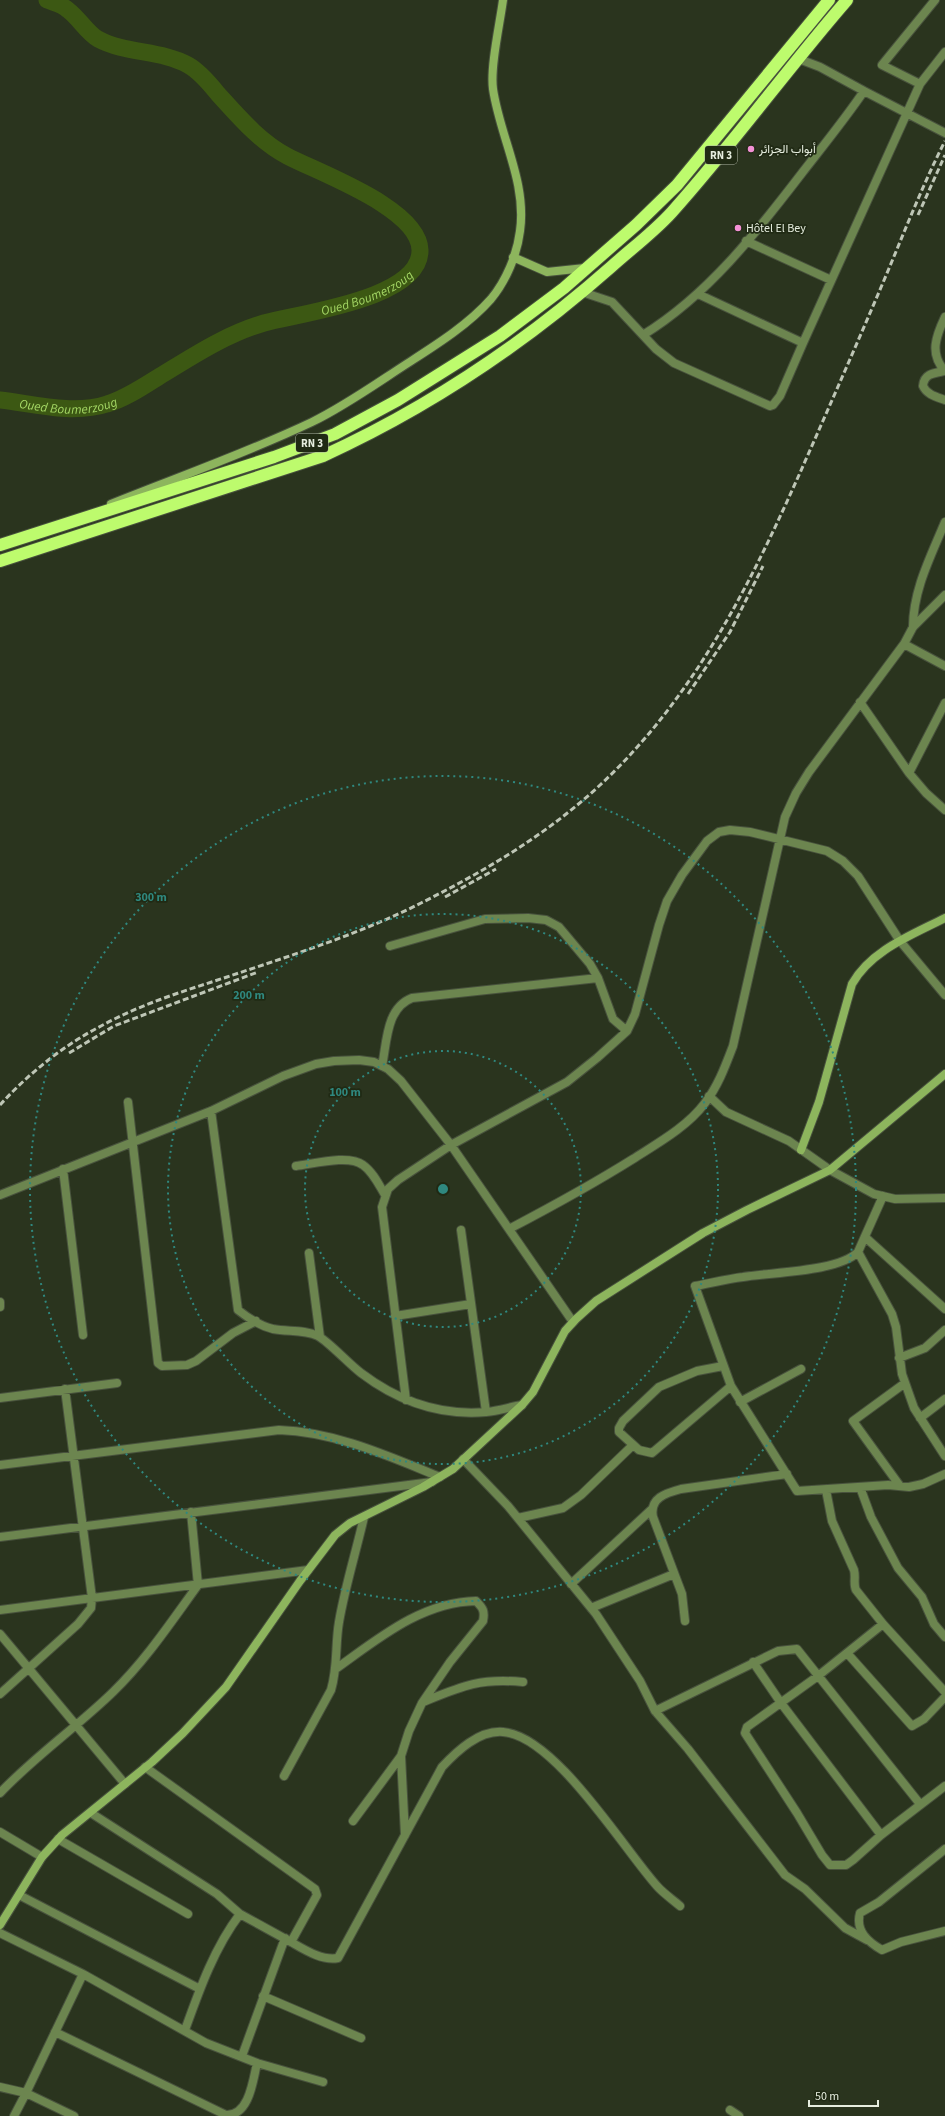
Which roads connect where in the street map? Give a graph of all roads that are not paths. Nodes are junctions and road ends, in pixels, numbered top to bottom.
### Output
1 (503, 0) edge
2 (829, 0) edge
3 (847, 0) edge
4 (935, 0) edge
5 (945, 52) edge
6 (799, 59) junction
7 (920, 84) junction
8 (864, 91) junction
9 (908, 112) junction
10 (945, 133) edge
11 (746, 241) junction
12 (514, 257) junction
13 (588, 267) junction
14 (831, 280) junction
15 (582, 292) junction
16 (698, 294) junction
17 (945, 317) edge
18 (643, 335) junction
19 (803, 343) junction
20 (945, 371) edge
21 (945, 400) edge
22 (945, 522) edge
23 (44, 531) junction
24 (0, 545) edge
25 (0, 561) edge
26 (945, 595) edge
27 (913, 627) junction
28 (904, 644) junction
29 (945, 666) edge
30 (860, 702) junction
31 (945, 703) edge
32 (909, 773) junction
33 (945, 810) edge
34 (779, 838) junction
35 (945, 918) edge
36 (900, 941) junction
37 (390, 946) dead end
38 (598, 978) junction
39 (945, 995) edge
40 (627, 1031) junction
41 (382, 1066) junction
42 (945, 1074) edge
43 (709, 1096) junction
44 (128, 1102) dead end
45 (211, 1111) junction
46 (133, 1141) junction
47 (451, 1145) junction
48 (801, 1150) junction
49 (296, 1166) dead end
50 (63, 1169) junction
51 (830, 1170) junction
52 (386, 1194) junction
53 (0, 1195) edge
54 (883, 1196) junction
55 (945, 1198) edge
56 (509, 1229) junction
57 (461, 1230) dead end
58 (865, 1237) junction
59 (858, 1252) junction
60 (309, 1253) dead end
61 (0, 1302) edge
62 (471, 1304) junction
63 (0, 1307) edge
64 (945, 1309) edge
65 (395, 1316) junction
66 (256, 1321) junction
67 (573, 1322) junction
68 (945, 1330) edge
69 (83, 1335) dead end
70 (320, 1337) junction
71 (899, 1358) junction
72 (723, 1366) junction
73 (801, 1369) dead end
74 (117, 1383) dead end
75 (905, 1383) junction
76 (731, 1386) junction
77 (65, 1390) junction
78 (0, 1398) edge
79 (945, 1399) edge
80 (406, 1400) junction
81 (740, 1402) junction
82 (522, 1404) junction
83 (486, 1412) junction
84 (920, 1418) junction
85 (633, 1445) junction
86 (74, 1455) junction
87 (945, 1456) edge
88 (463, 1459) junction
89 (0, 1465) edge
90 (787, 1474) junction
91 (945, 1474) edge
92 (437, 1480) junction
93 (900, 1486) junction
94 (860, 1487) junction
95 (826, 1490) junction
96 (652, 1510) junction
97 (191, 1512) junction
98 (364, 1517) junction
99 (518, 1518) junction
100 (83, 1526) junction
101 (0, 1537) edge
102 (308, 1570) junction
103 (674, 1574) junction
104 (571, 1584) junction
105 (198, 1585) junction
106 (92, 1598) junction
107 (591, 1608) junction
108 (0, 1610) edge
109 (686, 1621) dead end
110 (883, 1624) junction
111 (0, 1634) edge
112 (945, 1637) edge
113 (847, 1654) junction
114 (753, 1662) junction
115 (29, 1668) junction
116 (337, 1668) junction
117 (818, 1676) junction
118 (523, 1682) dead end
119 (945, 1692) edge
120 (0, 1694) edge
121 (945, 1697) edge
122 (422, 1702) junction
123 (781, 1703) junction
124 (655, 1711) junction
125 (77, 1726) junction
126 (401, 1756) junction
127 (145, 1767) junction
128 (284, 1776) dead end
129 (125, 1784) junction
130 (945, 1786) edge
131 (0, 1793) edge
132 (920, 1804) junction
133 (91, 1812) junction
134 (354, 1820) dead end
135 (0, 1832) edge
136 (405, 1835) junction
137 (881, 1835) junction
138 (58, 1839) junction
139 (945, 1849) edge
140 (42, 1857) junction
141 (20, 1895) junction
142 (680, 1906) dead end
143 (188, 1914) dead end
144 (240, 1914) junction
145 (0, 1925) edge
146 (945, 1931) edge
147 (0, 1933) edge
148 (288, 1940) junction
149 (867, 1940) junction
150 (83, 1974) junction
151 (200, 1989) junction
152 (263, 1996) junction
153 (184, 2030) junction
154 (55, 2032) junction
155 (361, 2038) dead end
156 (242, 2056) junction
157 (257, 2063) junction
158 (323, 2082) dead end
159 (0, 2087) edge
160 (26, 2093) junction
161 (730, 2110) dead end
162 (14, 2116) edge
163 (74, 2116) edge
164 (739, 2116) edge

1 - 12 street
2 - 13 highway, RN 3
3 - 6 highway, RN 3
4 - 7 street
5 - 7 street
6 - 8 street
6 - 15 highway, RN 3
7 - 9 street
8 - 9 street
8 - 11 street
9 - 10 street
9 - 14 street
11 - 14 street
11 - 16 street
12 - 13 street
12 - 23 street
13 - 23 highway, RN 3
14 - 19 street
15 - 18 street
15 - 25 highway, RN 3
16 - 18 street
16 - 19 street
17 - 20 street
18 - 19 street
20 - 21 street
22 - 27 street
23 - 24 highway, RN 3
26 - 27 street
27 - 28 street
28 - 29 street
28 - 30 street
30 - 32 street
30 - 34 street
31 - 32 street
32 - 33 street
34 - 36 street
34 - 40 street
34 - 43 street
35 - 36 street
36 - 39 street
36 - 48 street
37 - 38 street
38 - 40 street
38 - 41 street
40 - 47 street
41 - 45 street
41 - 47 street
42 - 51 street
43 - 48 street
43 - 56 street
44 - 46 street
45 - 46 street
45 - 66 street
46 - 50 street
46 - 66 street
47 - 52 street
47 - 56 street
48 - 51 street
49 - 52 street
50 - 53 street
50 - 69 street
51 - 54 street
51 - 67 street
52 - 65 street
54 - 55 street
54 - 58 street
56 - 67 street
57 - 62 street
58 - 59 street
58 - 64 street
59 - 71 street
59 - 72 street
60 - 70 street
61 - 63 street
62 - 65 street
62 - 83 street
65 - 80 street
66 - 70 street
67 - 82 street
68 - 71 street
70 - 80 street
71 - 75 street
72 - 76 street
72 - 85 street
73 - 81 street
74 - 77 street
75 - 84 street
75 - 93 street
76 - 81 street
76 - 85 street
77 - 78 street
77 - 86 street
79 - 84 street
80 - 83 street
81 - 90 street
82 - 83 street
82 - 88 street
84 - 87 street
85 - 99 street
86 - 89 street
86 - 92 street
86 - 100 street
88 - 92 street
88 - 99 street
90 - 95 street
90 - 96 street
91 - 93 street
92 - 97 street
92 - 98 street
93 - 94 street
94 - 95 street
94 - 112 street
95 - 110 street
96 - 103 street
96 - 104 street
97 - 100 street
97 - 105 street
98 - 102 street
98 - 116 street
99 - 104 street
100 - 101 street
100 - 106 street
102 - 105 street
102 - 127 street
103 - 107 street
103 - 109 street
104 - 107 street
105 - 106 street
105 - 125 street
106 - 108 street
106 - 115 street
107 - 124 street
110 - 113 street
110 - 119 street
111 - 115 street
113 - 117 street
113 - 121 street
114 - 117 street
114 - 123 street
114 - 124 street
115 - 120 street
115 - 125 street
116 - 122 street
116 - 128 street
117 - 123 street
117 - 132 street
118 - 122 street
122 - 126 street
123 - 137 street
123 - 137 street
124 - 149 street
125 - 129 street
125 - 131 street
126 - 134 street
126 - 136 street
127 - 129 street
127 - 148 street
129 - 133 street
130 - 132 street
132 - 137 street
133 - 138 street
133 - 144 street
135 - 140 street
136 - 142 street
136 - 148 street
138 - 140 street
138 - 143 street
139 - 149 street
140 - 141 street
141 - 145 street
141 - 151 street
144 - 148 street
144 - 151 street
146 - 149 street
147 - 150 street
148 - 152 street
150 - 153 street
150 - 154 street
151 - 153 street
152 - 155 street
152 - 156 street
153 - 156 street
154 - 157 street
154 - 160 street
156 - 157 street
157 - 158 street
159 - 160 street
160 - 162 street
160 - 163 street
161 - 164 street

